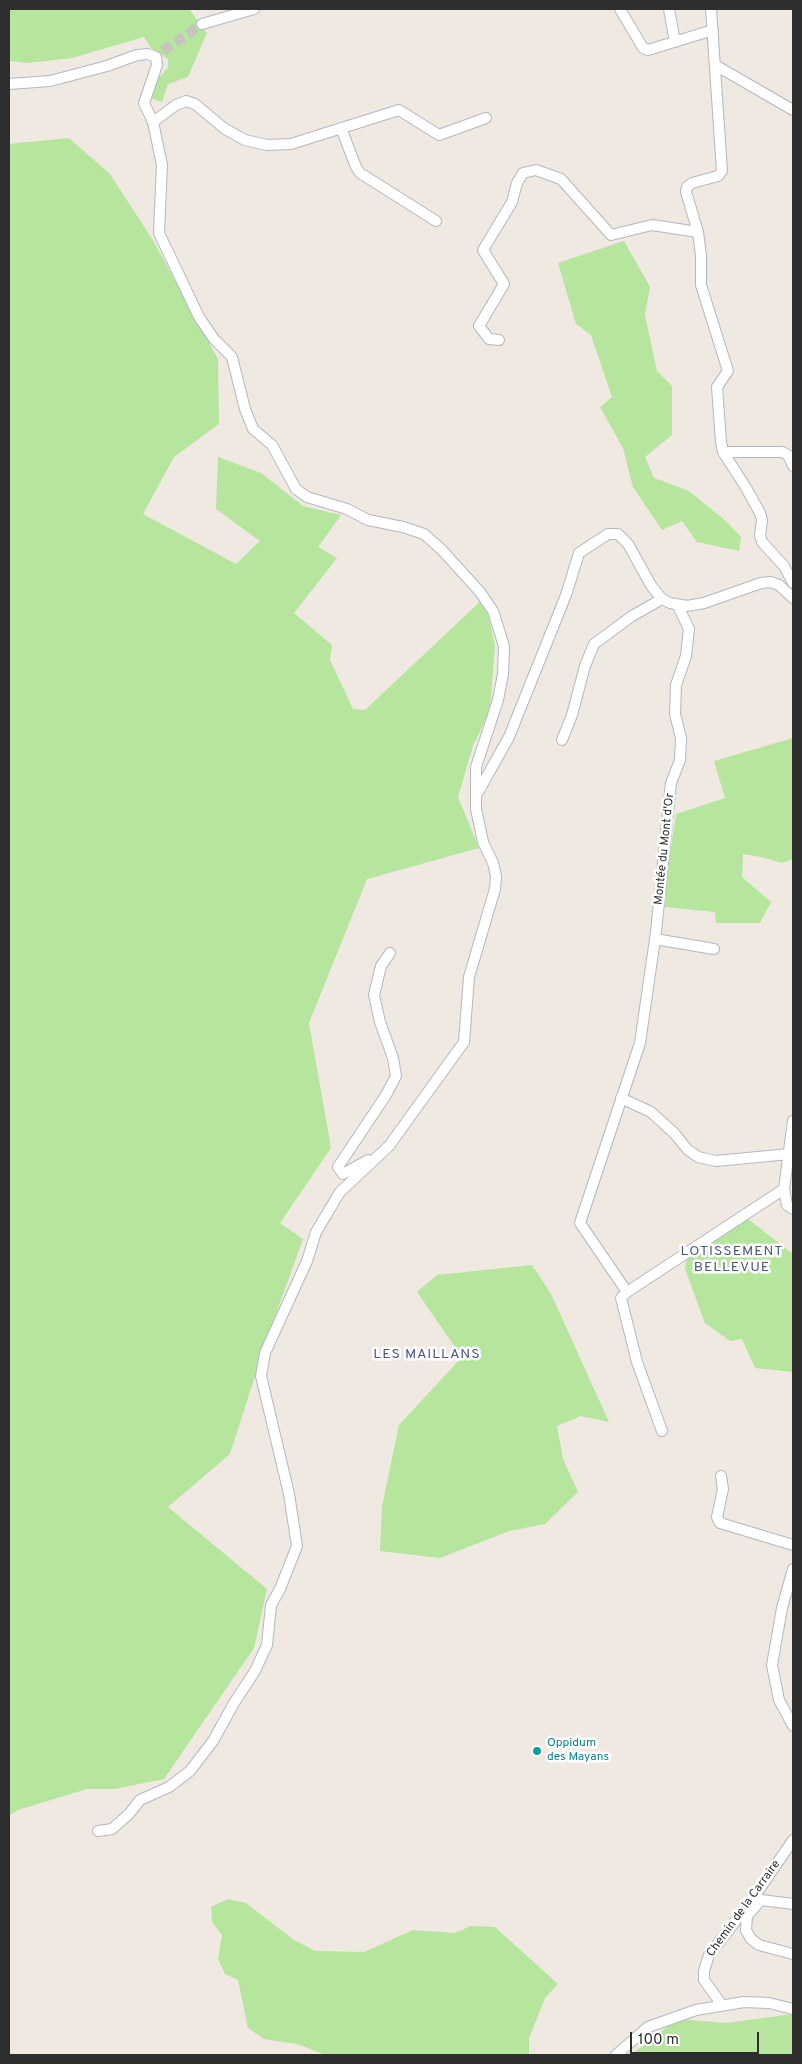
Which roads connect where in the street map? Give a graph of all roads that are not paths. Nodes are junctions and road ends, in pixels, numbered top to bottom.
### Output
1 (254, 9) edge
2 (620, 9) edge
3 (669, 9) edge
4 (711, 9) edge
5 (202, 24) tunnel mouth
6 (713, 30) junction
7 (675, 42) junction
8 (715, 65) junction
9 (9, 84) edge
10 (793, 110) edge
11 (486, 118) dead end
12 (153, 122) junction
13 (341, 128) junction
14 (436, 221) dead end
15 (698, 232) junction
16 (499, 340) dead end
17 (723, 452) junction
18 (793, 466) edge
19 (793, 583) edge
20 (793, 598) edge
21 (662, 599) junction
22 (678, 606) junction
23 (562, 740) dead end
24 (476, 796) junction
25 (654, 939) junction
26 (714, 949) dead end
27 (390, 953) dead end
28 (621, 1098) junction
29 (793, 1121) edge
30 (396, 1136) junction
31 (789, 1154) junction
32 (784, 1189) junction
33 (793, 1209) edge
34 (627, 1292) junction
35 (662, 1431) dead end
36 (720, 1476) dead end
37 (793, 1545) edge
38 (793, 1569) edge
39 (793, 1726) edge
40 (98, 1831) dead end
41 (793, 1840) edge
42 (793, 1904) edge
43 (736, 1920) junction
44 (746, 1930) junction
45 (793, 1954) edge
46 (722, 2005) junction
47 (793, 2009) edge
48 (616, 2055) edge

1 - 5 street
2 - 7 street
3 - 7 street
4 - 6 street
6 - 7 street
6 - 8 street
8 - 10 street
8 - 15 street
9 - 12 street
11 - 13 street
12 - 13 street
12 - 24 street
13 - 14 street
15 - 16 street
15 - 17 street
17 - 18 street
17 - 19 street
20 - 22 street
21 - 22 street
21 - 23 street
21 - 24 street
22 - 25 street, Montée du Mont d'Or
24 - 30 street
25 - 26 street
25 - 28 street, Montée du Mont d'Or
27 - 30 street
28 - 31 street
28 - 34 street, Montée du Mont d'Or
29 - 31 street
30 - 40 street
31 - 32 street
32 - 33 street
32 - 34 street
34 - 35 street
36 - 37 street
38 - 39 street
41 - 43 street, Chemin de la Carraire
42 - 44 street
43 - 44 street
43 - 46 street, Chemin de la Carraire
44 - 45 street
46 - 47 street
46 - 48 street

